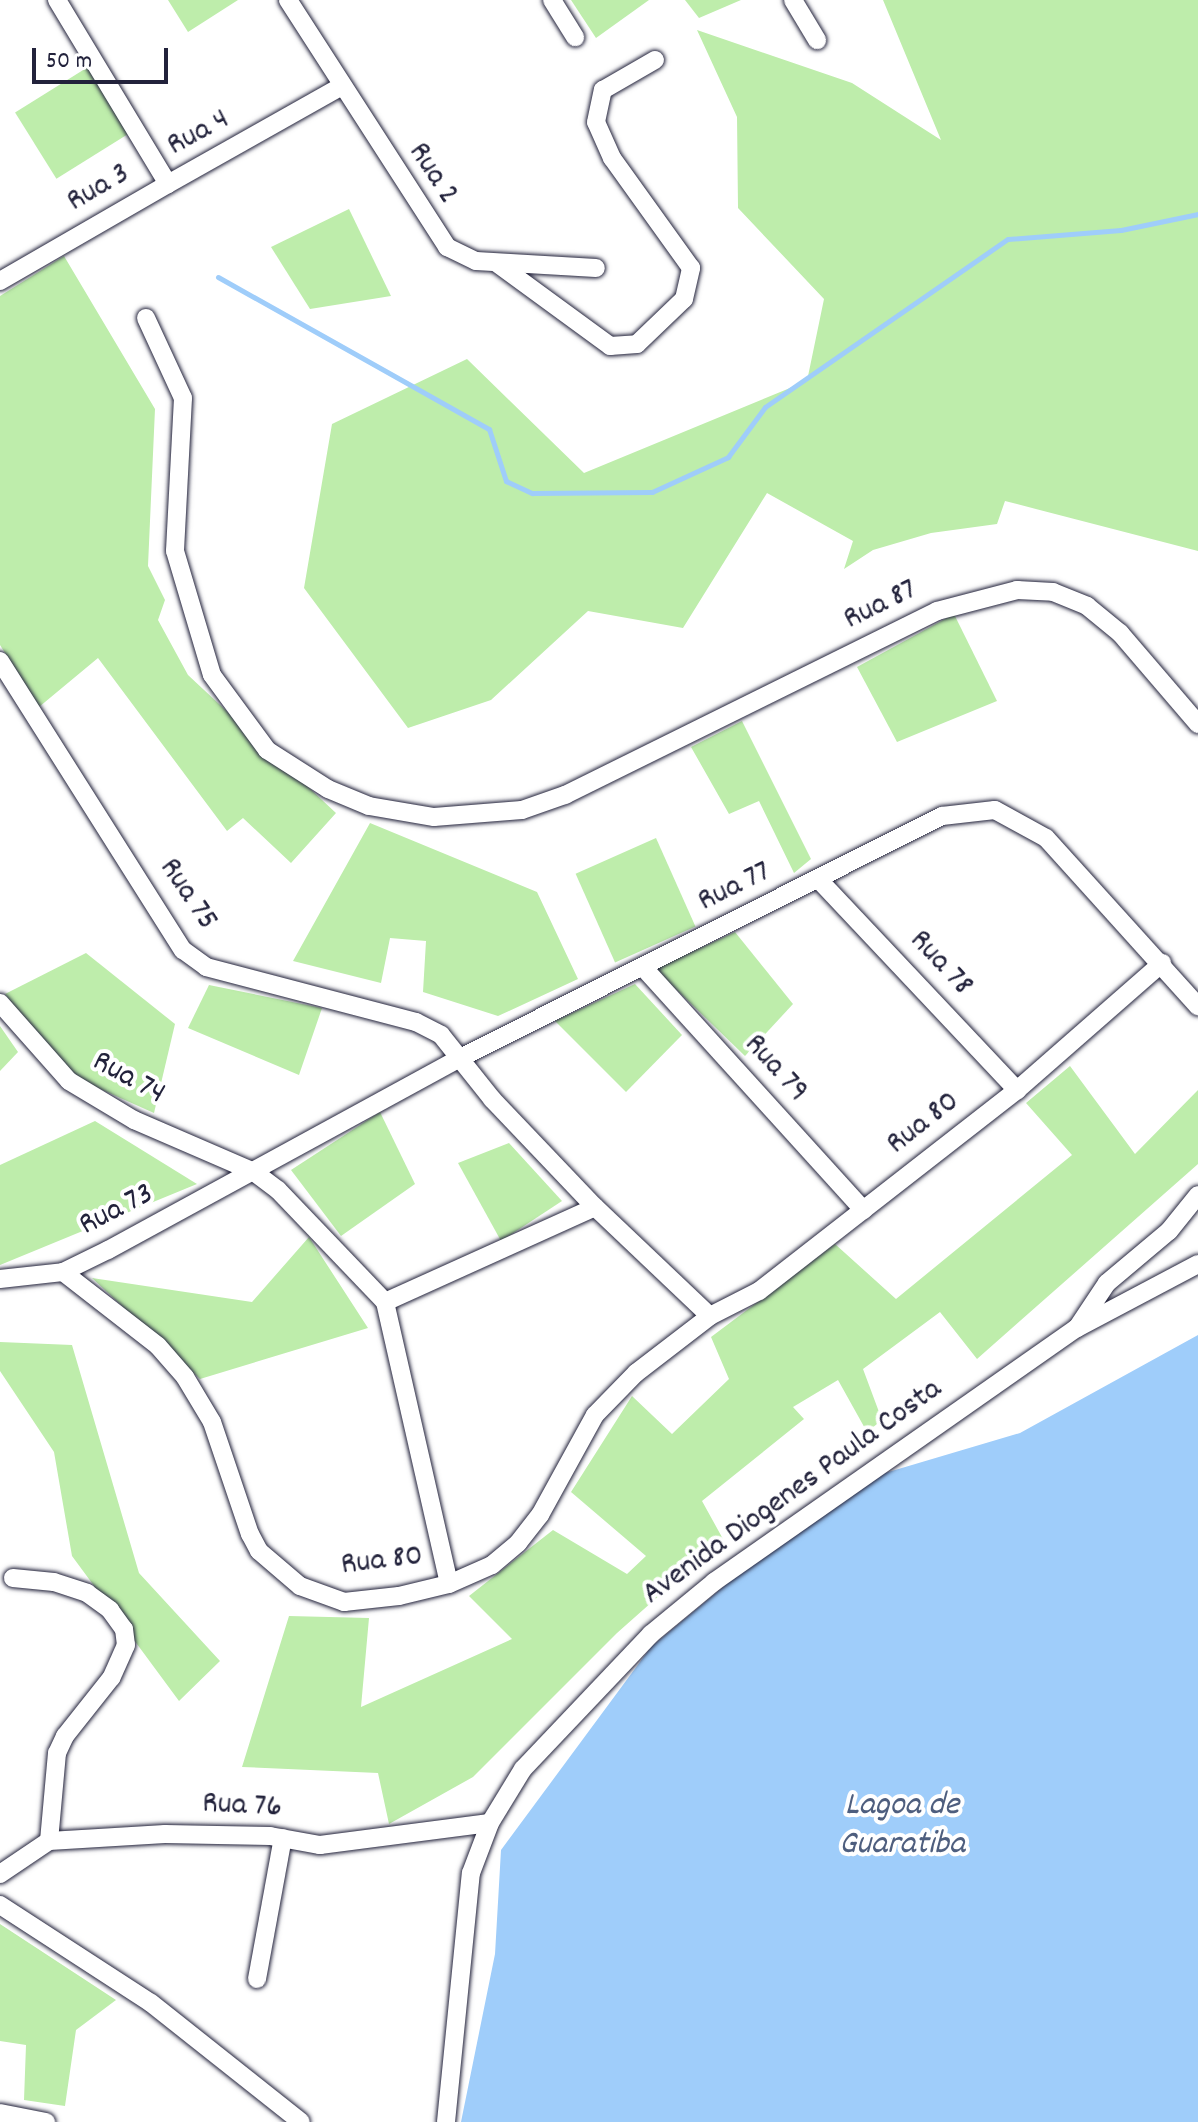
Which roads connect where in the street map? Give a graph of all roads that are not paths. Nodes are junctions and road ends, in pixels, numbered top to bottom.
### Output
1 (57, 0) edge
2 (288, 0) edge
3 (552, 0) edge
4 (793, 0) edge
5 (575, 37) dead end
6 (817, 40) dead end
7 (655, 60) dead end
8 (340, 87) junction
9 (168, 184) junction
10 (498, 264) junction
11 (596, 268) dead end
12 (0, 281) edge
13 (146, 318) dead end
14 (0, 661) edge
15 (1198, 724) edge
16 (819, 880) junction
17 (1162, 963) junction
18 (643, 967) junction
19 (0, 1003) edge
20 (1198, 1006) edge
21 (458, 1059) junction
22 (1017, 1090) junction
23 (254, 1172) junction
24 (1198, 1195) edge
25 (595, 1207) junction
26 (863, 1210) junction
27 (1198, 1264) edge
28 (63, 1272) junction
29 (0, 1279) edge
30 (385, 1302) junction
31 (710, 1316) junction
32 (1077, 1328) junction
33 (13, 1578) dead end
34 (449, 1584) junction
35 (490, 1823) junction
36 (283, 1838) junction
37 (49, 1841) junction
38 (0, 1874) edge
39 (0, 1905) edge
40 (257, 1979) dead end
41 (0, 2113) edge
42 (46, 2122) edge
43 (301, 2122) edge
44 (446, 2122) edge

1 - 9 street, Rua 3
2 - 8 street, Rua 2
3 - 5 street
4 - 6 street
7 - 10 street
8 - 9 street, Rua 4
8 - 10 street, Rua 2
9 - 12 street, Rua 3
10 - 11 street, Rua 2
13 - 15 street, Rua 87
14 - 21 street, Rua 75
16 - 17 street, Rua 77
16 - 18 street, Rua 77
16 - 22 street, Rua 78
17 - 20 street, Rua 77
17 - 22 street, Rua 80
18 - 21 street, Rua 77
18 - 26 street, Rua 79
19 - 23 street, Rua 74
21 - 23 street, Rua 77
21 - 25 street
22 - 26 street, Rua 80
23 - 28 street, Rua 73
23 - 30 street
24 - 32 street
25 - 30 street
25 - 31 street
26 - 31 street, Rua 80
27 - 32 street, Avenida Diogenes Paula Costa
28 - 29 street, Rua 73
28 - 34 street, Rua 80
30 - 34 street
31 - 34 street, Rua 80
32 - 35 street, Avenida Diogenes Paula Costa
33 - 37 street
35 - 36 street, Rua 76
35 - 44 street, Avenida Diogenes Paula Costa
36 - 37 street, Rua 76
36 - 40 street
37 - 38 street
39 - 43 street
41 - 42 street

